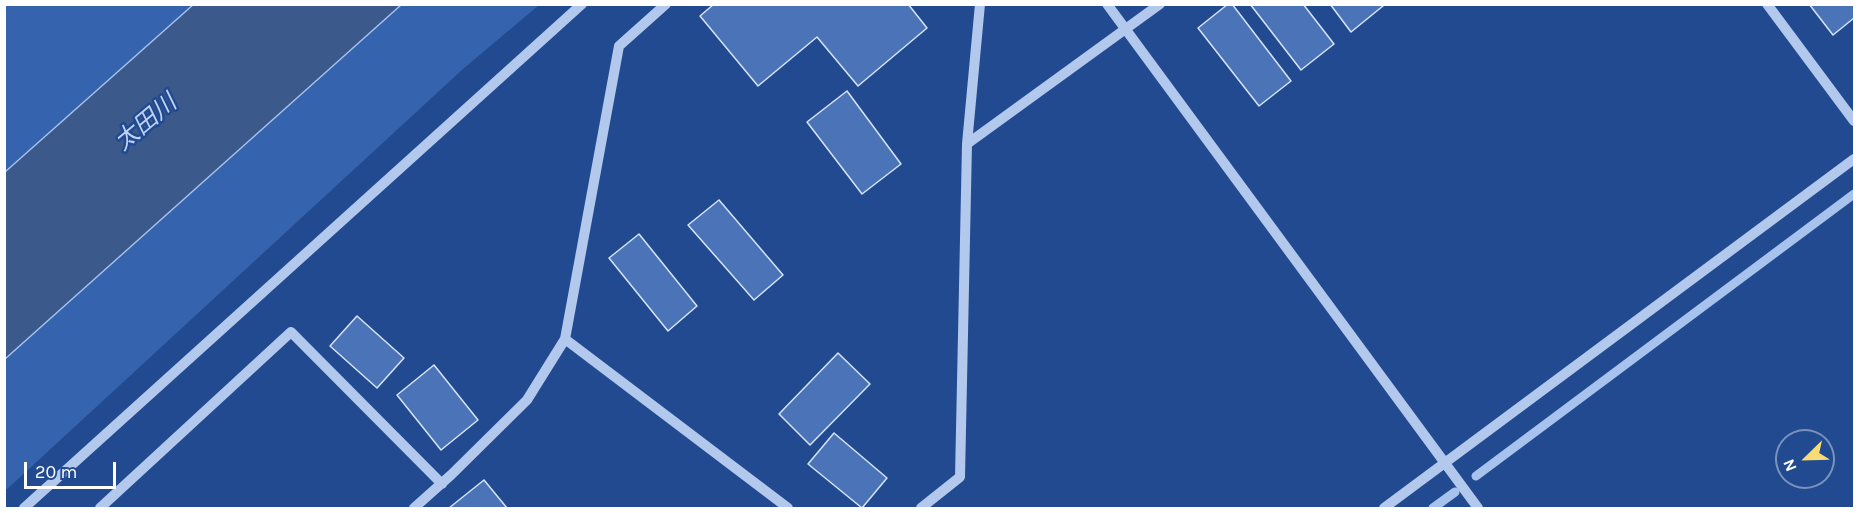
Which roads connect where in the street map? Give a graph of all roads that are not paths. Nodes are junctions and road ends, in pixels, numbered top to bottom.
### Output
1 (582, 4) edge
2 (666, 4) edge
3 (980, 4) edge
4 (1107, 4) edge
5 (1160, 4) edge
6 (1767, 4) edge
7 (1126, 30) junction
8 (1854, 121) edge
9 (967, 144) junction
10 (1854, 159) edge
11 (565, 339) junction
12 (1444, 463) junction
13 (442, 484) junction
14 (24, 508) edge
15 (99, 508) edge
16 (414, 508) edge
17 (788, 508) edge
18 (921, 508) edge
19 (1384, 508) edge
20 (1478, 508) edge

1 - 14 street
2 - 11 street
3 - 9 street
4 - 7 street
5 - 7 street
6 - 8 street
7 - 9 street
7 - 12 street
9 - 18 street
10 - 12 street
11 - 13 street
11 - 17 street
12 - 19 street
12 - 20 street
13 - 15 street
13 - 16 street

